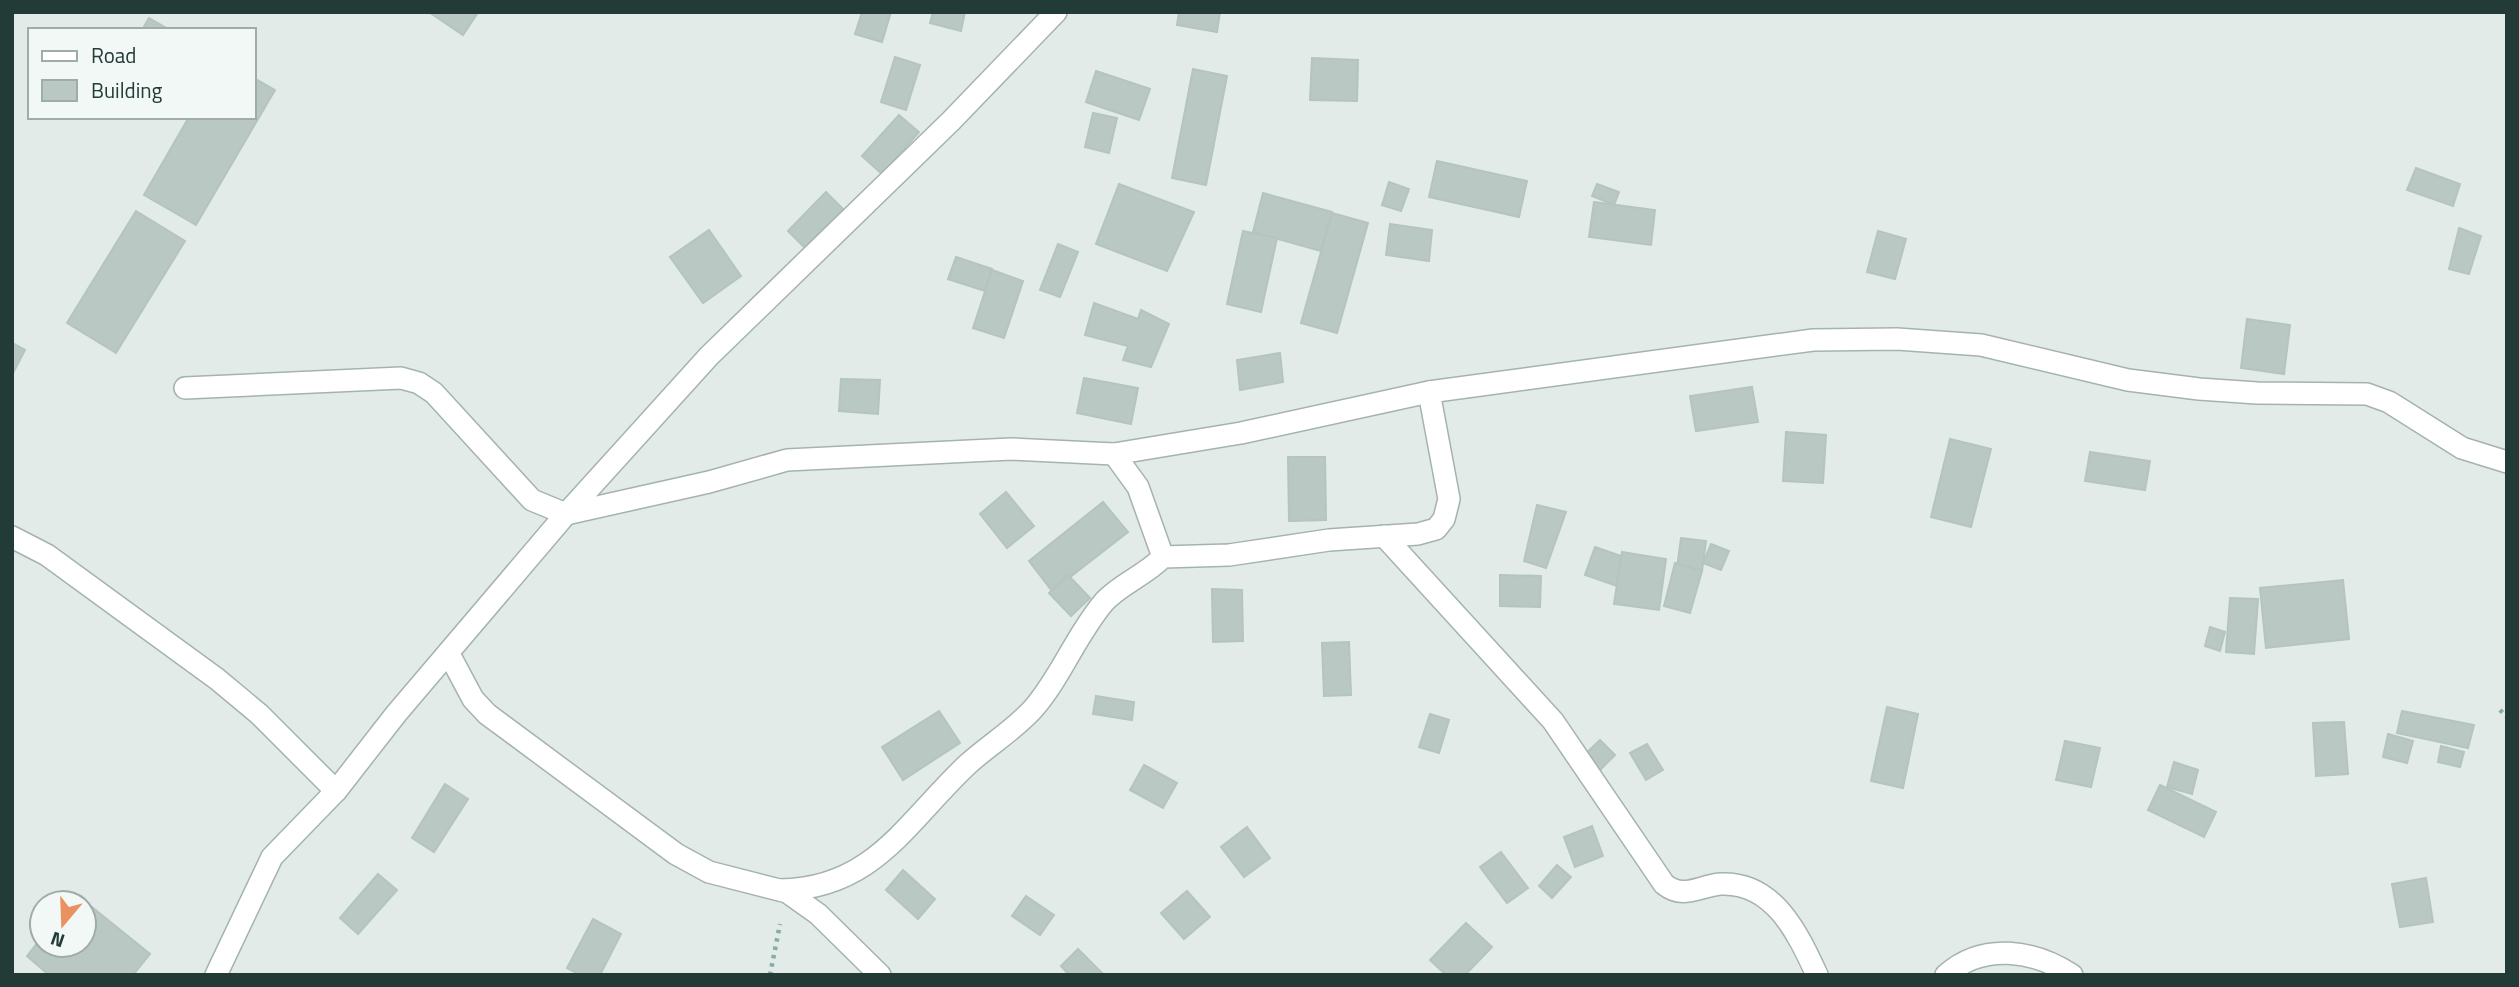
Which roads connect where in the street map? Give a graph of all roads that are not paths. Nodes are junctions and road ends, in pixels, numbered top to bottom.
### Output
1 (1056, 12) edge
2 (185, 388) dead end
3 (1429, 392) junction
4 (1114, 454) junction
5 (2507, 462) edge
6 (566, 514) junction
7 (1384, 536) junction
8 (12, 537) edge
9 (1163, 557) junction
10 (449, 654) junction
11 (336, 791) junction
12 (783, 891) junction
13 (216, 975) edge
14 (880, 975) edge
15 (1817, 975) edge
16 (1946, 975) edge
17 (2072, 975) edge

1 - 6 street
2 - 6 street
3 - 4 street
3 - 5 street
3 - 7 street
4 - 6 street
4 - 9 street
6 - 10 street
7 - 9 street
7 - 15 street
8 - 11 street
9 - 12 street
10 - 11 street
10 - 12 street
11 - 13 street
12 - 14 street
16 - 17 street

